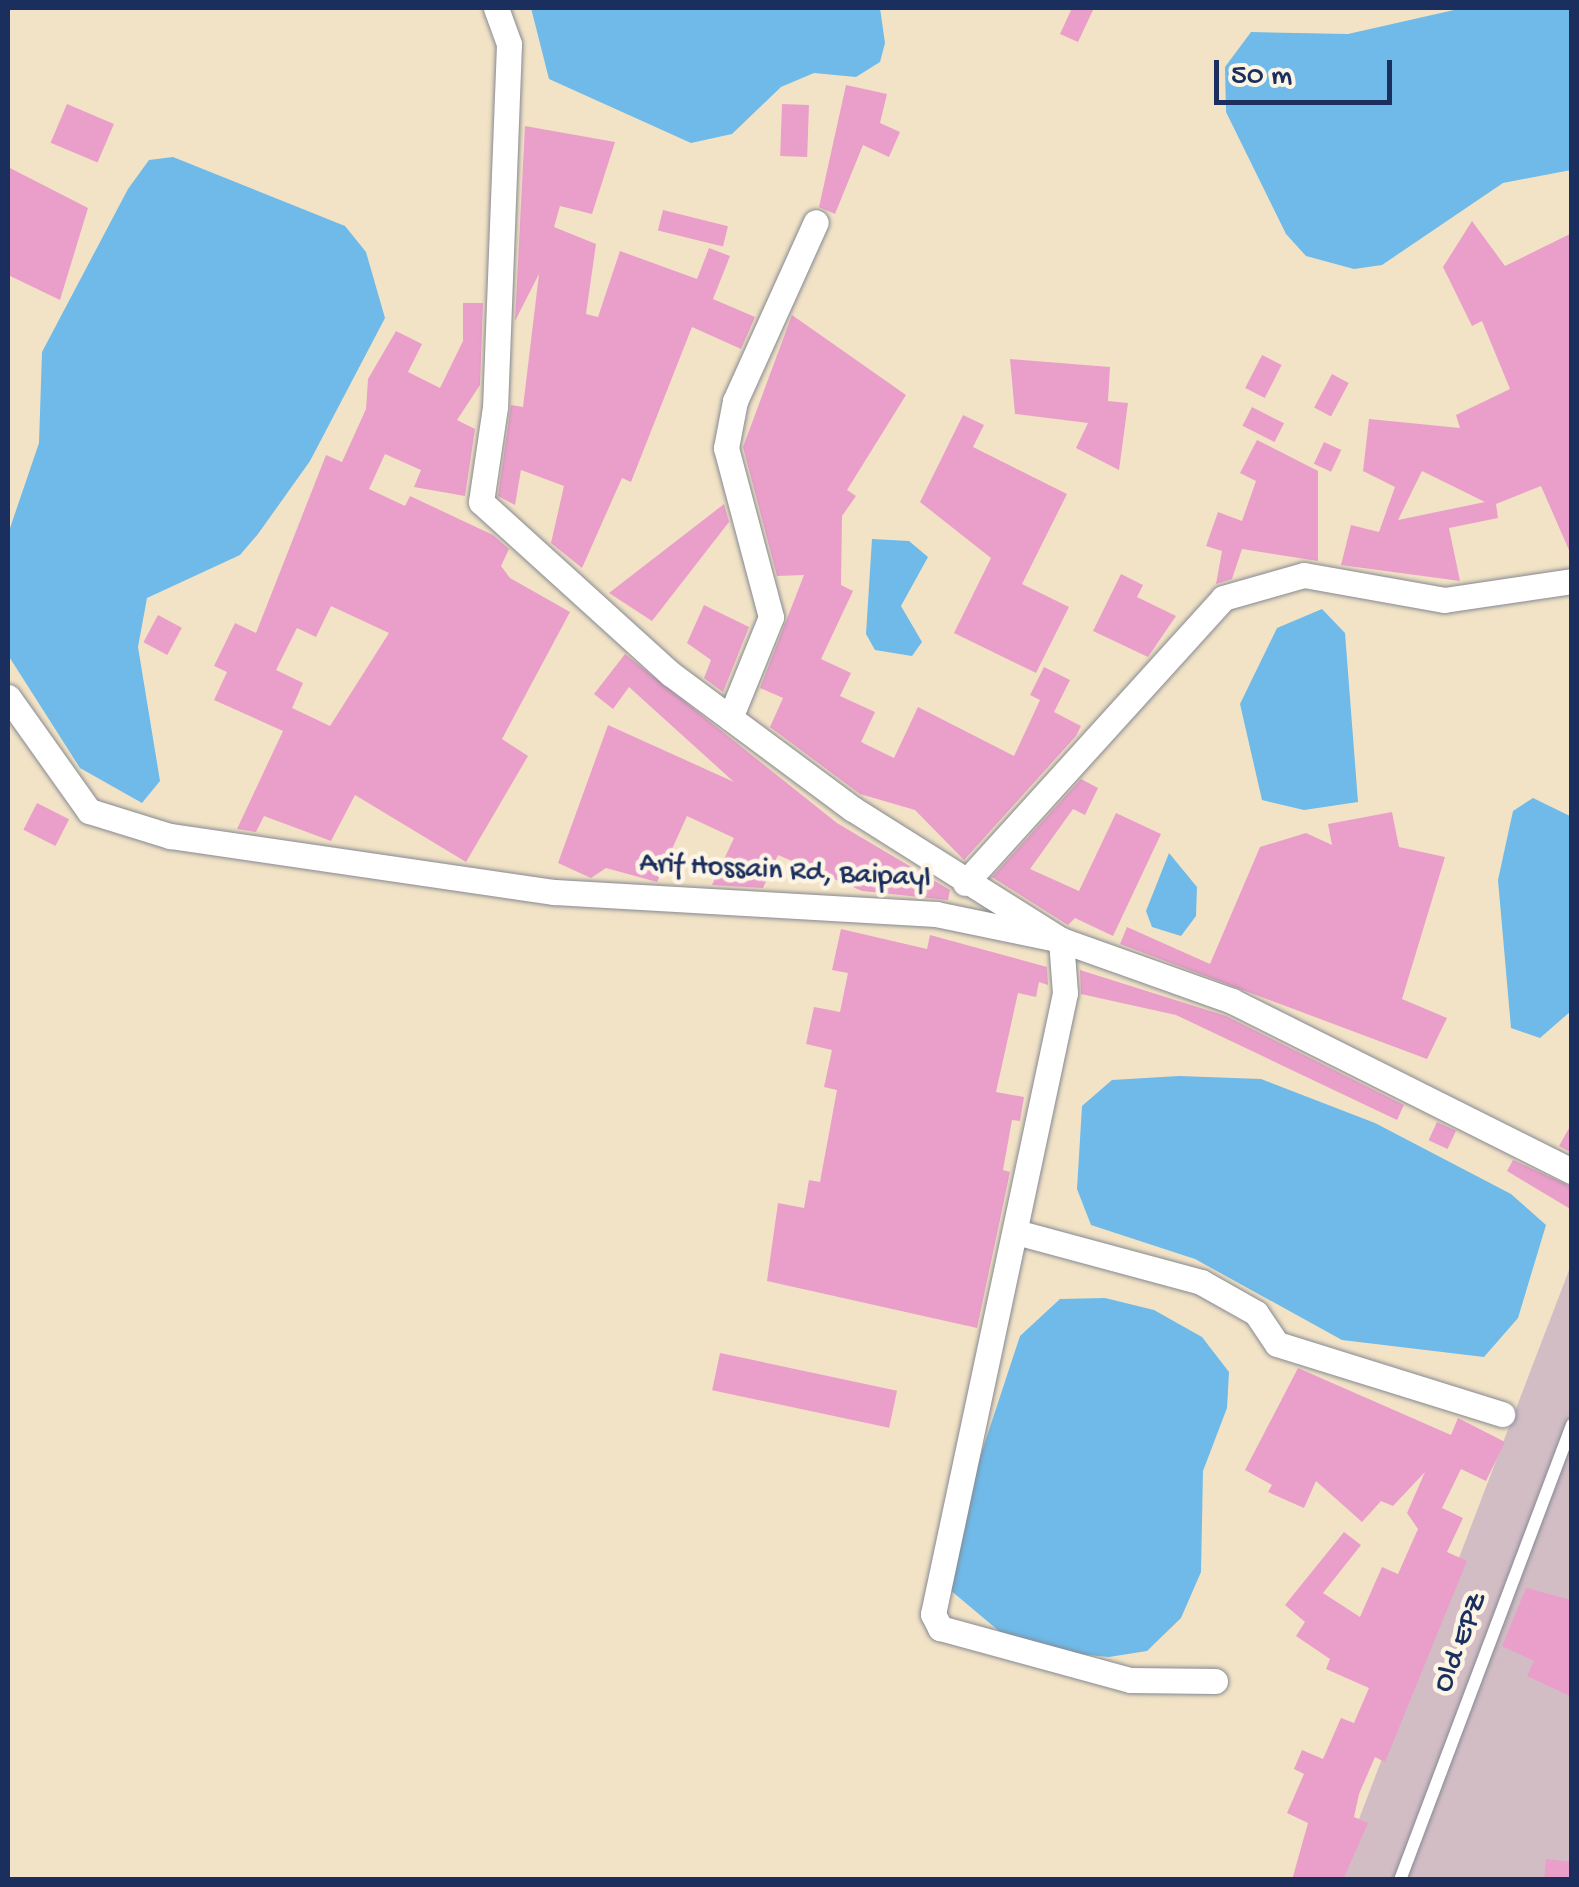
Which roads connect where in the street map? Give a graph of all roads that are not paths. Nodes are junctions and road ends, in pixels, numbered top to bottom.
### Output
1 (496, 8) edge
2 (816, 222) dead end
3 (1572, 581) edge
4 (8, 697) edge
5 (730, 718) junction
6 (965, 883) junction
7 (1061, 940) junction
8 (1572, 1171) edge
9 (1016, 1232) junction
10 (1502, 1414) dead end
11 (1572, 1424) edge
12 (1215, 1681) dead end
13 (1400, 1880) edge

1 - 5 street
2 - 5 street
3 - 6 street
4 - 7 street, Arif Hossain Rd, Baipayl
5 - 6 street
6 - 7 street
7 - 8 street, Arif Hossain Rd, Baipayl
7 - 9 street
9 - 10 street
9 - 12 street
11 - 13 lane, Old EPZ

